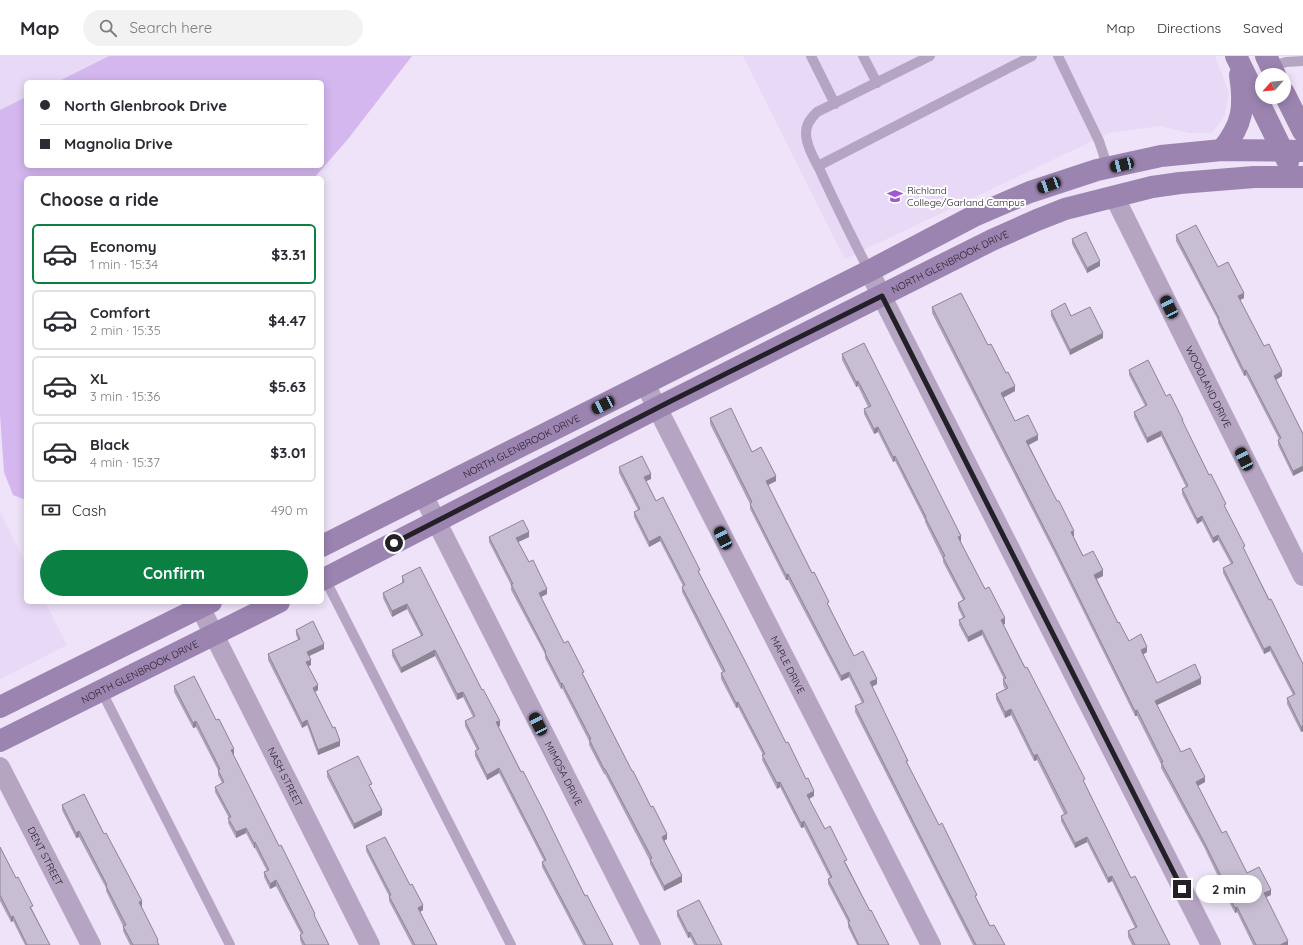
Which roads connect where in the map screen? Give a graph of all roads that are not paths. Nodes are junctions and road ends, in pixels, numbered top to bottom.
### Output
1 (811, 56) edge
2 (863, 56) edge
3 (930, 56) edge
4 (1032, 56) edge
5 (1058, 56) edge
6 (915, 59) edge
7 (1237, 59) edge
8 (1303, 61) edge
9 (1271, 66) edge
10 (877, 83) junction
11 (835, 104) junction
12 (1290, 104) edge
13 (1303, 131) edge
14 (1222, 150) junction
15 (1293, 151) edge
16 (818, 166) junction
17 (1108, 168) junction
18 (1301, 182) edge
19 (1114, 196) junction
20 (869, 271) junction
21 (882, 296) junction
22 (645, 384) junction
23 (657, 408) junction
24 (423, 495) junction
25 (436, 522) junction
26 (324, 545) edge
27 (1303, 576) edge
28 (324, 578) edge
29 (324, 581) edge
30 (275, 604) edge
31 (206, 605) edge
32 (214, 635) junction
33 (100, 690) junction
34 (0, 707) edge
35 (0, 741) edge
36 (0, 767) edge
37 (91, 945) edge
38 (230, 945) edge
39 (370, 945) edge
40 (511, 945) edge
41 (651, 945) edge
42 (931, 945) edge
43 (1211, 945) edge

1 - 11 lane
2 - 10 lane
3 - 6 lane
4 - 16 lane
5 - 17 lane
6 - 10 lane
7 - 14 main road
7 - 15 main road
8 - 9 lane
10 - 11 lane
11 - 16 lane
12 - 13 main road
14 - 15 main road, NORTH GLENBROOK DRIVE
14 - 17 main road, NORTH GLENBROOK DRIVE
15 - 18 main road
16 - 20 lane
17 - 20 main road, NORTH GLENBROOK DRIVE
18 - 19 main road, NORTH GLENBROOK DRIVE
19 - 21 main road, NORTH GLENBROOK DRIVE
19 - 27 street, WOODLAND DRIVE
20 - 21 street
20 - 22 main road, NORTH GLENBROOK DRIVE
21 - 23 main road, NORTH GLENBROOK DRIVE
21 - 43 street
22 - 23 street, MAPLE DRIVE
22 - 24 main road, NORTH GLENBROOK DRIVE
23 - 25 main road, NORTH GLENBROOK DRIVE
23 - 42 street, MAPLE DRIVE
24 - 25 street, MIMOSA DRIVE
24 - 26 main road, NORTH GLENBROOK DRIVE
25 - 28 main road, NORTH GLENBROOK DRIVE
25 - 41 street, MIMOSA DRIVE
29 - 40 lane
30 - 32 main road, NORTH GLENBROOK DRIVE
31 - 32 street, NASH STREET
31 - 34 main road
32 - 33 main road, NORTH GLENBROOK DRIVE
32 - 39 street, NASH STREET
33 - 35 main road, NORTH GLENBROOK DRIVE
33 - 38 lane
36 - 37 street, DENT STREET

